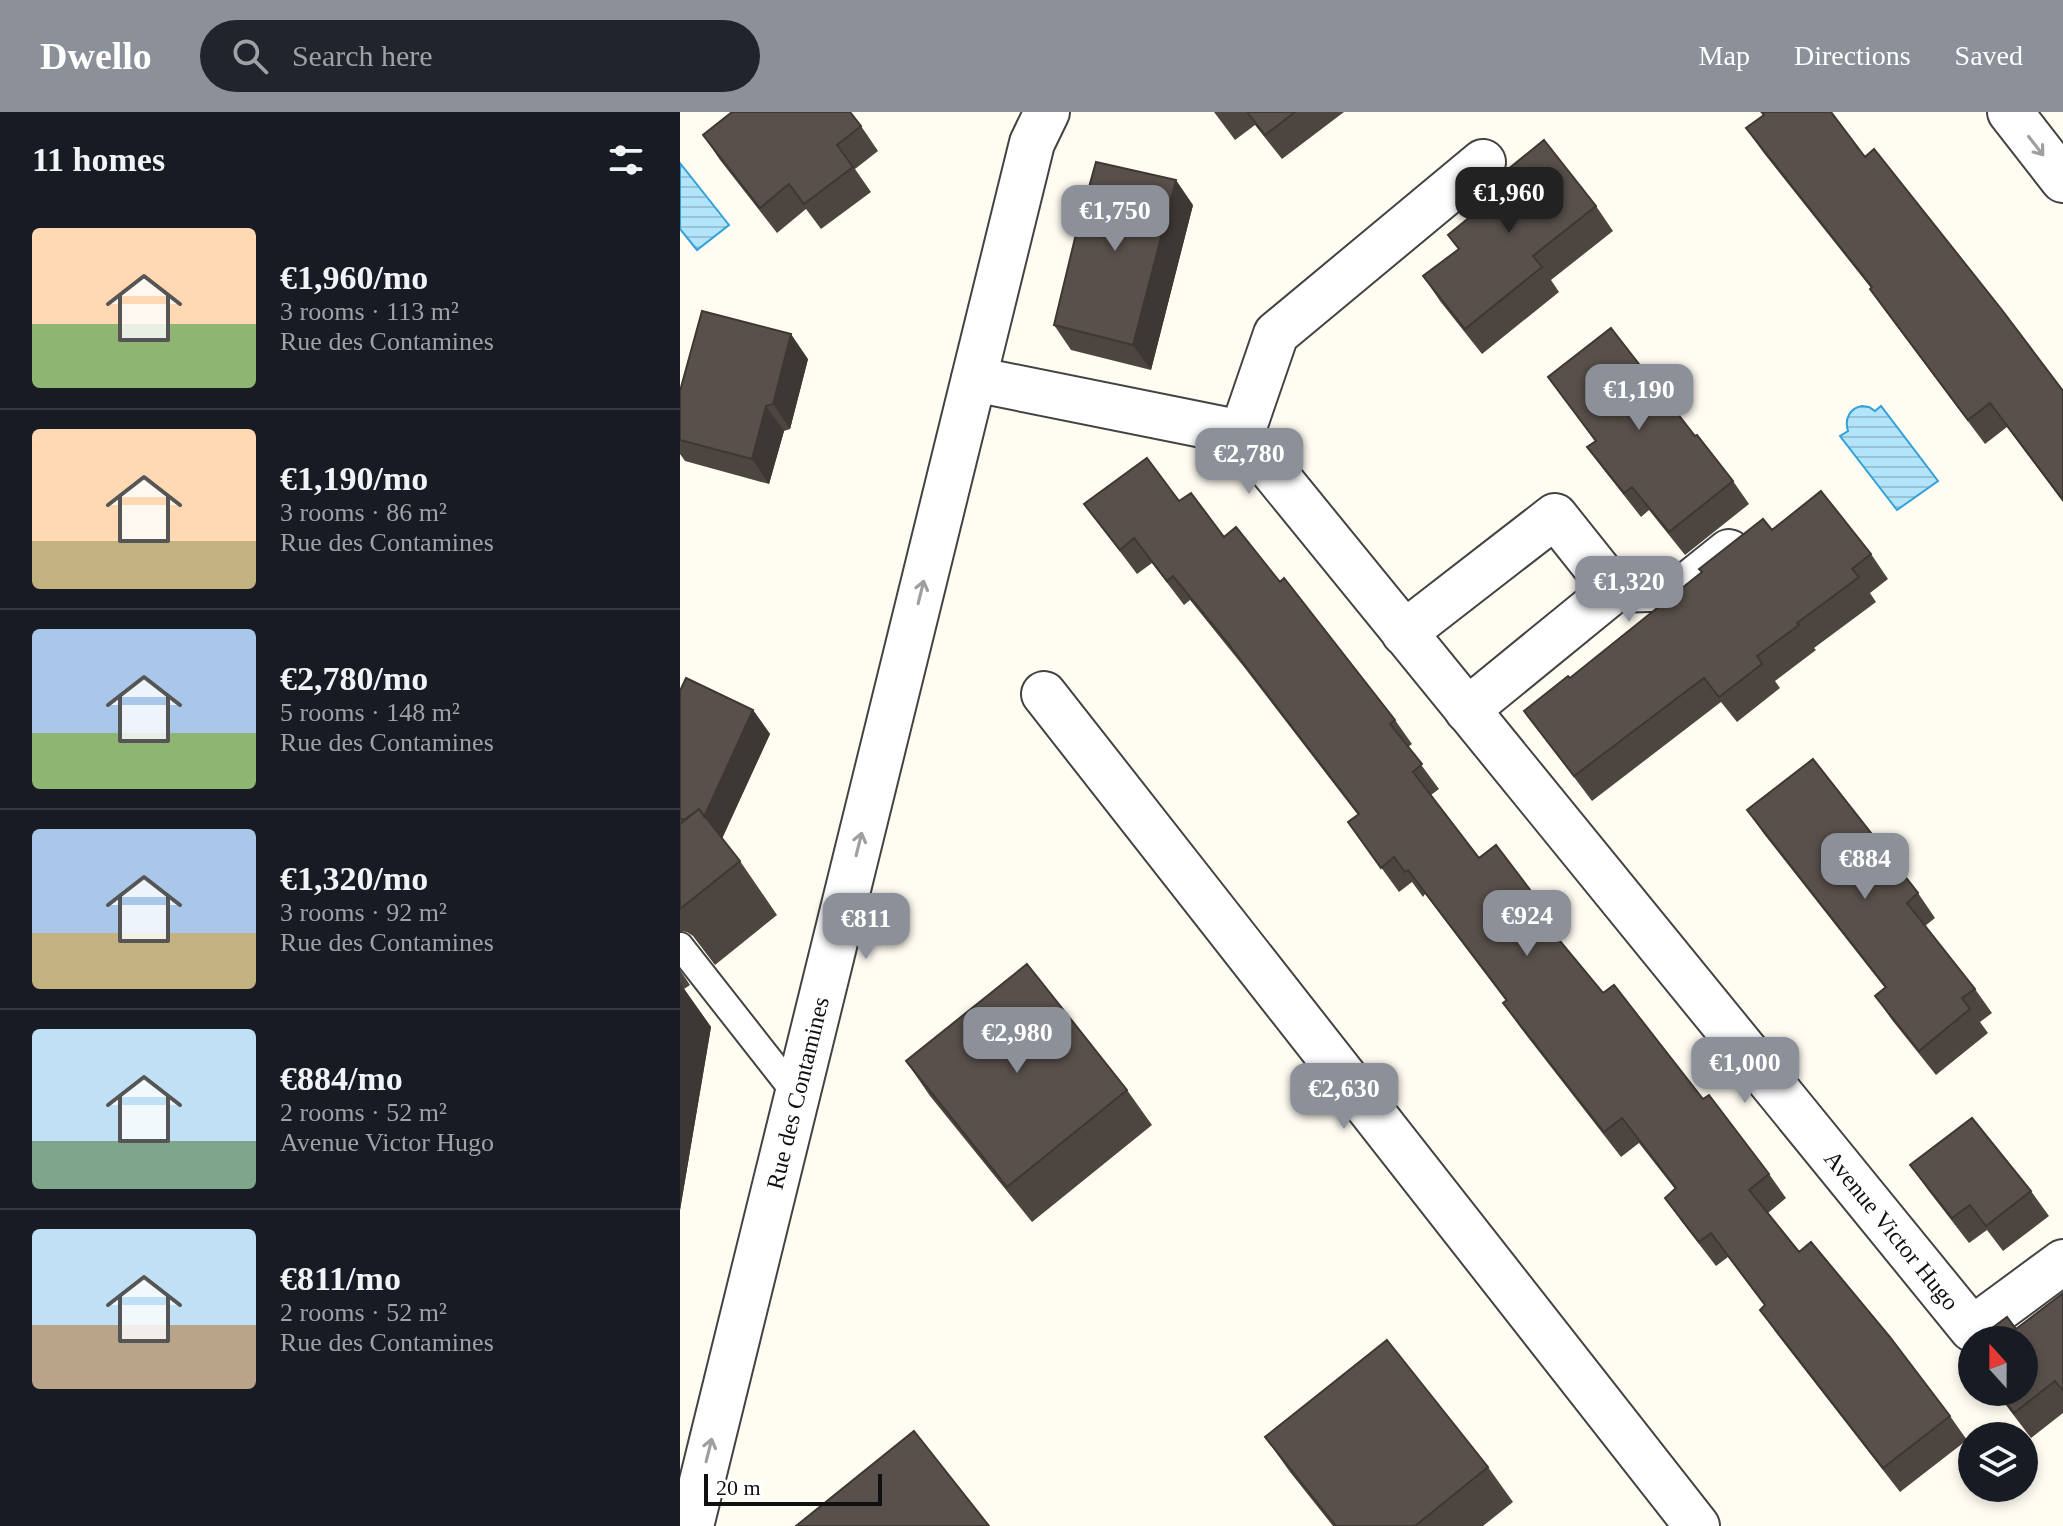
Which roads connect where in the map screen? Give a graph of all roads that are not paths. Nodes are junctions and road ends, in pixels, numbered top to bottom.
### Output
1 (1047, 112) edge
2 (2010, 112) edge
3 (1483, 162) dead end
4 (2063, 180) edge
5 (974, 379) junction
6 (1242, 433) junction
7 (1765, 524) edge
8 (1614, 590) junction
9 (1404, 633) junction
10 (1044, 694) dead end
11 (1467, 710) junction
12 (680, 946) edge
13 (797, 1095) junction
14 (2063, 1262) edge
15 (691, 1526) edge
16 (1697, 1526) edge

1 - 5 street, Rue des Contamines
2 -> 4 street
3 - 6 street
5 - 6 street
13 -> 5 street, Rue des Contamines
6 - 9 street
7 - 8 street
8 - 9 street
8 - 11 street
9 - 11 street
10 - 16 street
11 - 14 street, Avenue Victor Hugo
12 - 13 lane
15 -> 13 street, Rue des Contamines

